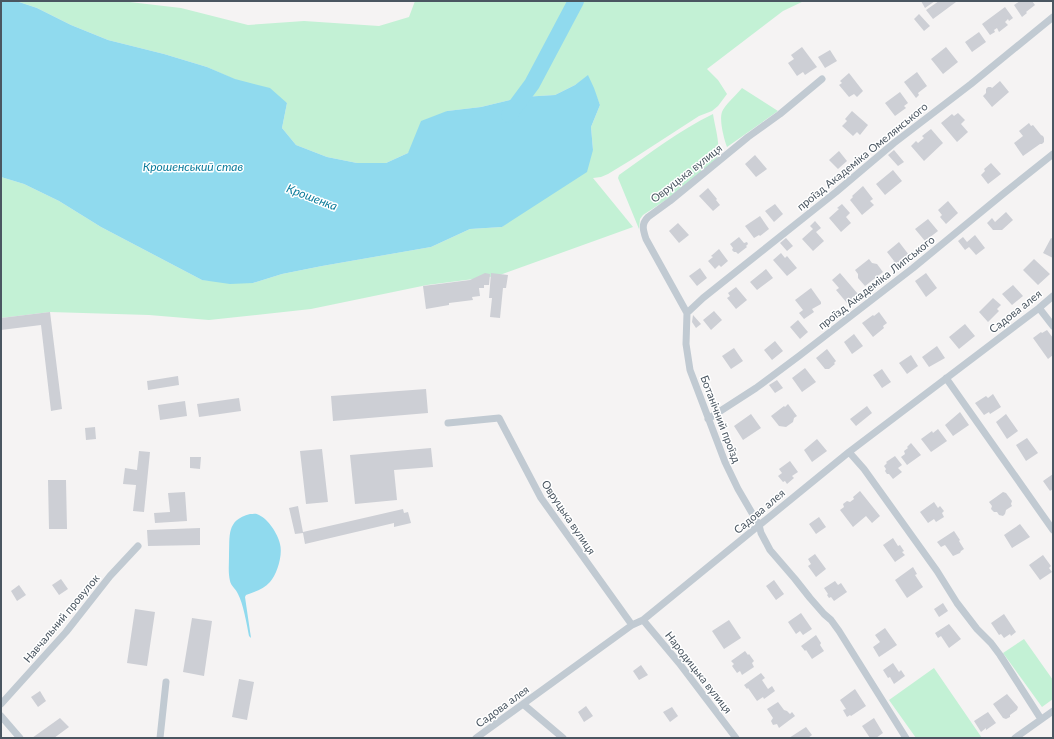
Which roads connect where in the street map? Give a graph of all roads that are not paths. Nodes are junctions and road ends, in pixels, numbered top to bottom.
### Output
1 (1053, 17) edge
2 (822, 79) dead end
3 (1053, 154) edge
4 (1053, 296) edge
5 (1038, 308) junction
6 (687, 313) junction
7 (1053, 326) edge
8 (946, 378) junction
9 (708, 419) junction
10 (448, 423) dead end
11 (849, 452) junction
12 (759, 525) junction
13 (1053, 530) edge
14 (138, 546) dead end
15 (643, 620) junction
16 (632, 625) junction
17 (166, 682) dead end
18 (1, 704) edge
19 (523, 704) junction
20 (1053, 710) edge
21 (1, 716) edge
22 (1041, 719) junction
23 (20, 738) edge
24 (160, 738) edge
25 (476, 738) edge
26 (564, 738) edge
27 (736, 738) edge
28 (906, 738) edge
29 (1015, 738) edge

1 - 6 street, проїзд Академіка Омелянського
2 - 6 street, Овруцька вулиця
3 - 9 street, проїзд Академіка Липського
4 - 5 street, Садова алея
5 - 7 street
5 - 8 street, Садова алея
6 - 9 street, Ботанічний проїзд
8 - 11 street, Садова алея
8 - 13 street
9 - 12 street, Ботанічний проїзд
10 - 16 street, Овруцька вулиця
11 - 12 street, Садова алея
11 - 22 street
12 - 15 street, Садова алея
12 - 28 street, Ботанічний проїзд
14 - 18 street, Навчальний провулок
15 - 16 street, Садова алея
15 - 27 street, Народицька вулиця
16 - 19 street, Садова алея
17 - 24 street
19 - 25 street, Садова алея
19 - 26 street
20 - 22 street
21 - 23 street
22 - 29 street

